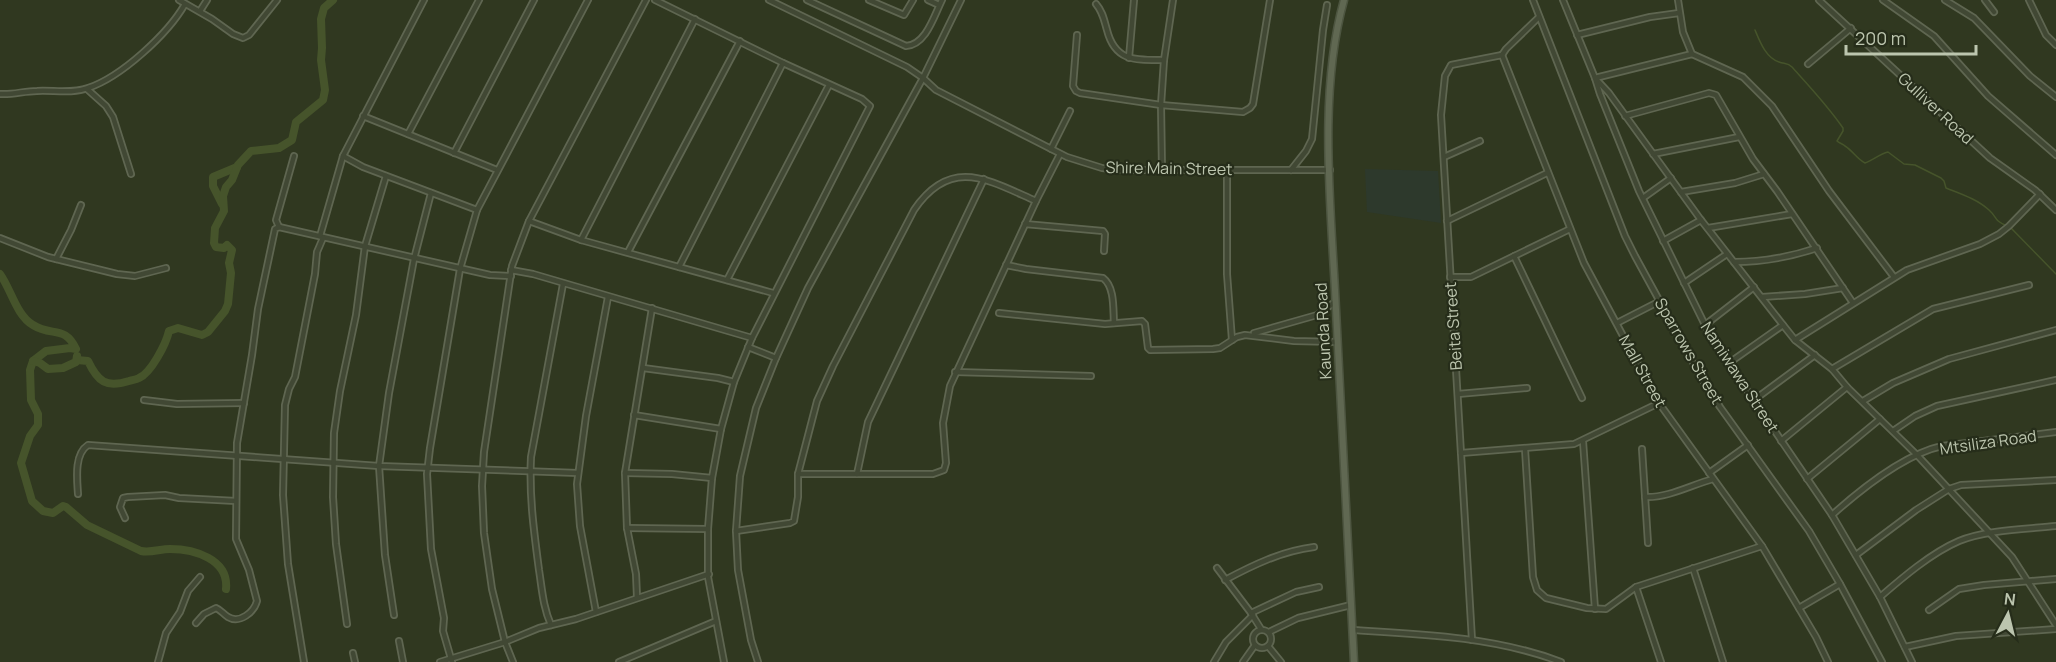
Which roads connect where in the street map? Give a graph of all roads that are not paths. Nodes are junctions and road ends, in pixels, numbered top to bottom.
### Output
1 (179, 0) edge
2 (207, 0) edge
3 (277, 0) edge
4 (424, 0) edge
5 (480, 0) edge
6 (534, 0) edge
7 (588, 0) edge
8 (646, 0) edge
9 (655, 0) edge
10 (769, 0) edge
11 (808, 0) edge
12 (869, 0) edge
13 (913, 0) edge
14 (928, 0) edge
15 (961, 0) edge
16 (1134, 0) edge
17 (1173, 0) edge
18 (1270, 0) edge
19 (1344, 0) edge
20 (1533, 0) edge
21 (1563, 0) edge
22 (1678, 0) edge
23 (1820, 0) edge
24 (1883, 0) edge
25 (1945, 0) edge
26 (1985, 0) edge
27 (2029, 0) edge
28 (940, 3) edge
29 (184, 4) junction
30 (1096, 4) dead end
31 (1327, 5) dead end
32 (200, 11) junction
33 (1994, 12) dead end
34 (1679, 13) junction
35 (1539, 17) junction
36 (695, 19) junction
37 (1851, 28) junction
38 (1077, 35) dead end
39 (1577, 35) junction
40 (740, 41) junction
41 (2056, 45) edge
42 (1692, 54) junction
43 (1502, 55) junction
44 (1320, 57) junction
45 (1129, 58) junction
46 (1333, 59) junction
47 (1164, 60) junction
48 (783, 63) junction
49 (1808, 64) dead end
50 (1317, 77) junction
51 (922, 78) junction
52 (1332, 78) junction
53 (1595, 78) junction
54 (829, 85) junction
55 (87, 89) junction
56 (0, 94) edge
57 (2056, 97) edge
58 (1161, 105) junction
59 (1070, 111) dead end
60 (363, 116) junction
61 (1625, 116) junction
62 (408, 134) junction
63 (1739, 137) junction
64 (1480, 141) dead end
65 (1051, 149) junction
66 (454, 153) junction
67 (1060, 154) junction
68 (1653, 154) junction
69 (2056, 155) edge
70 (294, 156) dead end
71 (342, 156) junction
72 (1444, 157) junction
73 (498, 170) junction
74 (1162, 170) junction
75 (1227, 170) junction
76 (1291, 170) junction
77 (1330, 170) junction
78 (1547, 173) junction
79 (131, 174) dead end
80 (1764, 174) junction
81 (386, 176) junction
82 (1671, 178) junction
83 (984, 179) junction
84 (1681, 192) junction
85 (431, 194) junction
86 (2040, 194) junction
87 (1642, 198) junction
88 (1036, 201) junction
89 (81, 205) dead end
90 (477, 210) junction
91 (2056, 210) edge
92 (1792, 214) junction
93 (1701, 220) junction
94 (529, 221) junction
95 (1447, 221) junction
96 (1025, 224) junction
97 (279, 227) junction
98 (1708, 228) junction
99 (1570, 229) junction
100 (322, 237) junction
101 (0, 238) edge
102 (581, 240) junction
103 (1663, 241) junction
104 (366, 246) junction
105 (1817, 248) junction
106 (1104, 251) dead end
107 (628, 252) junction
108 (1727, 254) junction
109 (1514, 256) junction
110 (56, 259) junction
111 (414, 259) junction
112 (1734, 262) junction
113 (1006, 265) junction
114 (679, 267) junction
115 (166, 268) dead end
116 (460, 269) junction
117 (511, 273) junction
118 (1450, 277) junction
119 (1894, 277) junction
120 (727, 280) junction
121 (1684, 283) junction
122 (563, 284) junction
123 (2029, 285) dead end
124 (1754, 287) junction
125 (1843, 288) junction
126 (773, 293) junction
127 (608, 297) junction
128 (1762, 297) junction
129 (1660, 301) junction
130 (1335, 302) junction
131 (1853, 303) junction
132 (652, 308) junction
133 (999, 314) dead end
134 (1114, 323) junction
135 (1617, 323) junction
136 (1783, 325) junction
137 (1705, 326) junction
138 (2056, 330) edge
139 (1245, 335) junction
140 (752, 338) junction
141 (1795, 339) junction
142 (1232, 340) junction
143 (1337, 342) junction
144 (748, 347) junction
145 (1815, 355) junction
146 (776, 358) junction
147 (1729, 363) junction
148 (643, 368) junction
149 (1832, 369) junction
150 (955, 372) junction
151 (1091, 376) dead end
152 (2056, 380) edge
153 (734, 382) junction
154 (1847, 387) junction
155 (1527, 388) dead end
156 (1458, 394) junction
157 (1582, 398) dead end
158 (144, 400) dead end
159 (1754, 400) junction
160 (1863, 401) junction
161 (243, 403) junction
162 (1659, 403) junction
163 (634, 415) junction
164 (1880, 419) junction
165 (722, 429) junction
166 (1893, 431) junction
167 (2056, 432) edge
168 (1583, 441) junction
169 (1781, 441) junction
170 (1748, 445) junction
171 (1525, 449) junction
172 (1642, 449) dead end
173 (1461, 453) junction
174 (237, 455) junction
175 (1917, 455) junction
176 (283, 459) junction
177 (333, 463) junction
178 (379, 466) junction
179 (428, 467) junction
180 (482, 469) junction
181 (530, 471) junction
182 (578, 473) junction
183 (625, 473) junction
184 (798, 474) junction
185 (857, 474) junction
186 (1709, 474) junction
187 (712, 478) junction
188 (1713, 479) junction
189 (1807, 479) junction
190 (2056, 480) edge
191 (1949, 489) junction
192 (78, 494) dead end
193 (1645, 496) junction
194 (236, 501) junction
195 (1832, 515) junction
196 (125, 518) dead end
197 (2056, 526) edge
198 (627, 528) junction
199 (708, 528) junction
200 (736, 531) junction
201 (1990, 534) junction
202 (1648, 543) dead end
203 (1762, 546) junction
204 (1314, 547) dead end
205 (1856, 555) junction
206 (1217, 568) dead end
207 (1693, 568) junction
208 (709, 574) junction
209 (200, 577) dead end
210 (2056, 579) edge
211 (1225, 580) junction
212 (2028, 582) junction
213 (1840, 584) junction
214 (1318, 587) dead end
215 (1636, 587) junction
216 (638, 597) junction
217 (1880, 597) junction
218 (1352, 605) junction
219 (1798, 608) junction
220 (1595, 609) junction
221 (1929, 610) dead end
222 (596, 612) junction
223 (1252, 614) junction
224 (394, 615) dead end
225 (716, 621) junction
226 (196, 623) dead end
227 (347, 624) dead end
228 (551, 625) junction
229 (2056, 627) edge
230 (1261, 629) junction
231 (1353, 630) junction
232 (1269, 632) junction
233 (1472, 640) junction
234 (399, 641) dead end
235 (505, 642) junction
236 (1255, 645) junction
237 (1268, 646) junction
238 (1905, 647) junction
239 (353, 653) dead end
240 (452, 660) edge
241 (158, 662) edge
242 (304, 662) edge
243 (355, 662) edge
244 (403, 662) edge
245 (440, 662) edge
246 (513, 662) edge
247 (619, 662) edge
248 (724, 662) edge
249 (758, 662) edge
250 (1214, 662) edge
251 (1243, 662) edge
252 (1281, 662) edge
253 (1354, 662) edge
254 (1561, 662) edge
255 (1661, 662) edge
256 (1724, 662) edge
257 (1828, 662) edge
258 (1882, 662) edge
259 (1912, 662) edge

1 - 29 street
2 - 32 street
3 - 32 street
4 - 60 street
5 - 62 street
6 - 66 street
7 - 73 street
8 - 94 street
9 - 36 street
10 - 51 street, Shire Main Street
11 - 28 street
12 - 13 street
14 - 28 street
15 - 51 street
16 - 45 street
17 - 47 street
18 - 58 street
19 - 46 main road, Kaunda Road
20 - 35 street, Sparrows Street
21 - 39 street
22 - 34 street
23 - 37 street, Gulliver Road
24 - 69 street
25 - 57 street
26 - 33 street
27 - 41 street
29 - 32 street
29 - 55 street
30 - 45 street
31 - 44 street
34 - 39 street
34 - 42 street
35 - 43 street
35 - 129 street, Sparrows Street
36 - 40 street
36 - 102 street
37 - 49 street
37 - 86 street, Gulliver Road
38 - 58 street
39 - 53 street
40 - 48 street
40 - 107 street
42 - 53 street
42 - 119 street
43 - 72 street, Beita Street
43 - 78 street, Mall Street
44 - 46 street
44 - 50 street
45 - 47 street
46 - 52 main road, Kaunda Road
47 - 58 street
48 - 54 street
48 - 114 street
50 - 52 street
50 - 76 street
51 - 65 street, Shire Main Street
51 - 146 street
52 - 77 main road, Kaunda Road
53 - 61 street
53 - 87 street, Namiwawa Street
54 - 120 street
54 - 126 street
55 - 56 street
55 - 79 street
58 - 74 street
59 - 65 street
60 - 62 street
60 - 71 street
61 - 63 street
61 - 68 street
62 - 66 street
63 - 68 street
63 - 80 street
64 - 72 street
65 - 67 street, Shire Main Street
66 - 73 street
67 - 74 street, Shire Main Street
67 - 88 street
68 - 82 street
70 - 97 street
71 - 81 street
71 - 100 street
72 - 95 street, Beita Street
73 - 90 street
74 - 75 street, Shire Main Street
75 - 76 street, Shire Main Street
75 - 142 street
76 - 77 street, Shire Main Street
77 - 130 main road, Kaunda Road
78 - 95 street
78 - 99 street, Mall Street
80 - 84 street
80 - 92 street
81 - 85 street
81 - 104 street
82 - 84 street
82 - 87 street
83 - 88 street
83 - 184 street
83 - 185 street
84 - 93 street
85 - 90 street
85 - 111 street
86 - 91 street, Gulliver Road
86 - 119 street
87 - 103 street, Namiwawa Street
88 - 96 street
89 - 110 street
90 - 116 street
92 - 98 street
92 - 105 street
93 - 98 street
93 - 103 street
94 - 102 street
94 - 117 street
95 - 118 street, Beita Street
96 - 106 street
96 - 113 street
97 - 100 street
97 - 161 street
98 - 108 street
99 - 109 street
99 - 135 street, Mall Street
100 - 104 street
100 - 176 street
101 - 110 street
102 - 107 street
103 - 121 street, Namiwawa Street
104 - 111 street
104 - 177 street
105 - 112 street
105 - 125 street
107 - 114 street
108 - 112 street
108 - 121 street
109 - 118 street
109 - 157 street
110 - 115 street
111 - 116 street
111 - 178 street
112 - 124 street
113 - 134 street
113 - 150 street
114 - 120 street
116 - 117 street
116 - 179 street
117 - 122 street
117 - 180 street
118 - 156 street, Beita Street
119 - 131 street
120 - 126 street
121 - 137 street, Namiwawa Street
122 - 127 street
122 - 181 street
123 - 149 street
124 - 128 street
124 - 137 street
125 - 128 street
125 - 131 street
126 - 140 street
127 - 132 street
127 - 182 street
128 - 136 street
129 - 135 street
129 - 170 street, Sparrows Street
130 - 139 street
130 - 143 main road, Kaunda Road
131 - 141 street
132 - 140 street
132 - 148 street
133 - 134 street
134 - 142 street
135 - 162 street, Mall Street
136 - 141 street
136 - 147 street
137 - 147 street, Namiwawa Street
138 - 160 street
139 - 142 street
139 - 143 street
140 - 144 street
141 - 145 street
143 - 218 main road, Kaunda Road
144 - 146 street
144 - 153 street
145 - 149 street
145 - 159 street
146 - 200 street
147 - 159 street, Namiwawa Street
148 - 153 street
148 - 163 street
149 - 154 street
150 - 151 street
150 - 185 street
152 - 166 street
153 - 165 street
154 - 160 street
154 - 169 street
155 - 156 street
156 - 173 street, Beita Street
158 - 161 street
159 - 169 street, Namiwawa Street
160 - 164 street
161 - 174 street
162 - 168 street
162 - 186 street, Mall Street
163 - 165 street
163 - 183 street
164 - 166 street
164 - 189 street
165 - 187 street
166 - 175 street
167 - 175 street, Mtsiliza Road
168 - 171 street
168 - 220 street
169 - 189 street, Namiwawa Street
170 - 186 street
170 - 213 street, Sparrows Street
171 - 173 street
171 - 220 street
172 - 193 street
173 - 233 street, Beita Street
174 - 176 street
174 - 192 street
174 - 194 street
175 - 191 street
175 - 195 street, Mtsiliza Road
176 - 177 street
176 - 242 street
177 - 178 street
177 - 227 street
178 - 179 street
178 - 224 street
179 - 180 street
179 - 240 street
180 - 181 street
180 - 235 street
181 - 182 street
181 - 228 street
182 - 222 street
183 - 187 street
183 - 198 street
184 - 185 street
184 - 200 street
186 - 188 street, Mall Street
187 - 199 street
188 - 193 street
188 - 203 street, Mall Street
189 - 195 street, Namiwawa Street
190 - 191 street
191 - 201 street
191 - 205 street
193 - 202 street
194 - 196 street
194 - 226 street
195 - 205 street, Namiwawa Street
197 - 201 street
198 - 199 street
198 - 216 street
199 - 208 street
200 - 249 street
201 - 212 street
201 - 217 street
203 - 207 street
203 - 219 street, Mall Street
204 - 211 street
205 - 217 street, Namiwawa Street
206 - 211 street
207 - 215 street
207 - 256 street
208 - 216 street
208 - 225 street
209 - 241 street
210 - 212 street
211 - 223 street
212 - 221 street
212 - 229 street
213 - 219 street
213 - 258 street, Sparrows Street
214 - 223 street
215 - 220 street
215 - 255 street
216 - 222 street
217 - 238 street, Namiwawa Street
218 - 231 main road, Kaunda Road
218 - 232 street
219 - 257 street, Mall Street
222 - 228 street
223 - 230 street
223 - 250 street
225 - 247 street
225 - 248 street
228 - 235 street
229 - 238 street
230 - 232 street
230 - 236 street
231 - 233 street
231 - 253 main road, Kaunda Road
232 - 237 street
233 - 254 street
234 - 244 street
235 - 240 street
235 - 246 street
236 - 237 street
236 - 251 street
237 - 252 street
238 - 259 street, Namiwawa Street
239 - 243 street
240 - 245 street

